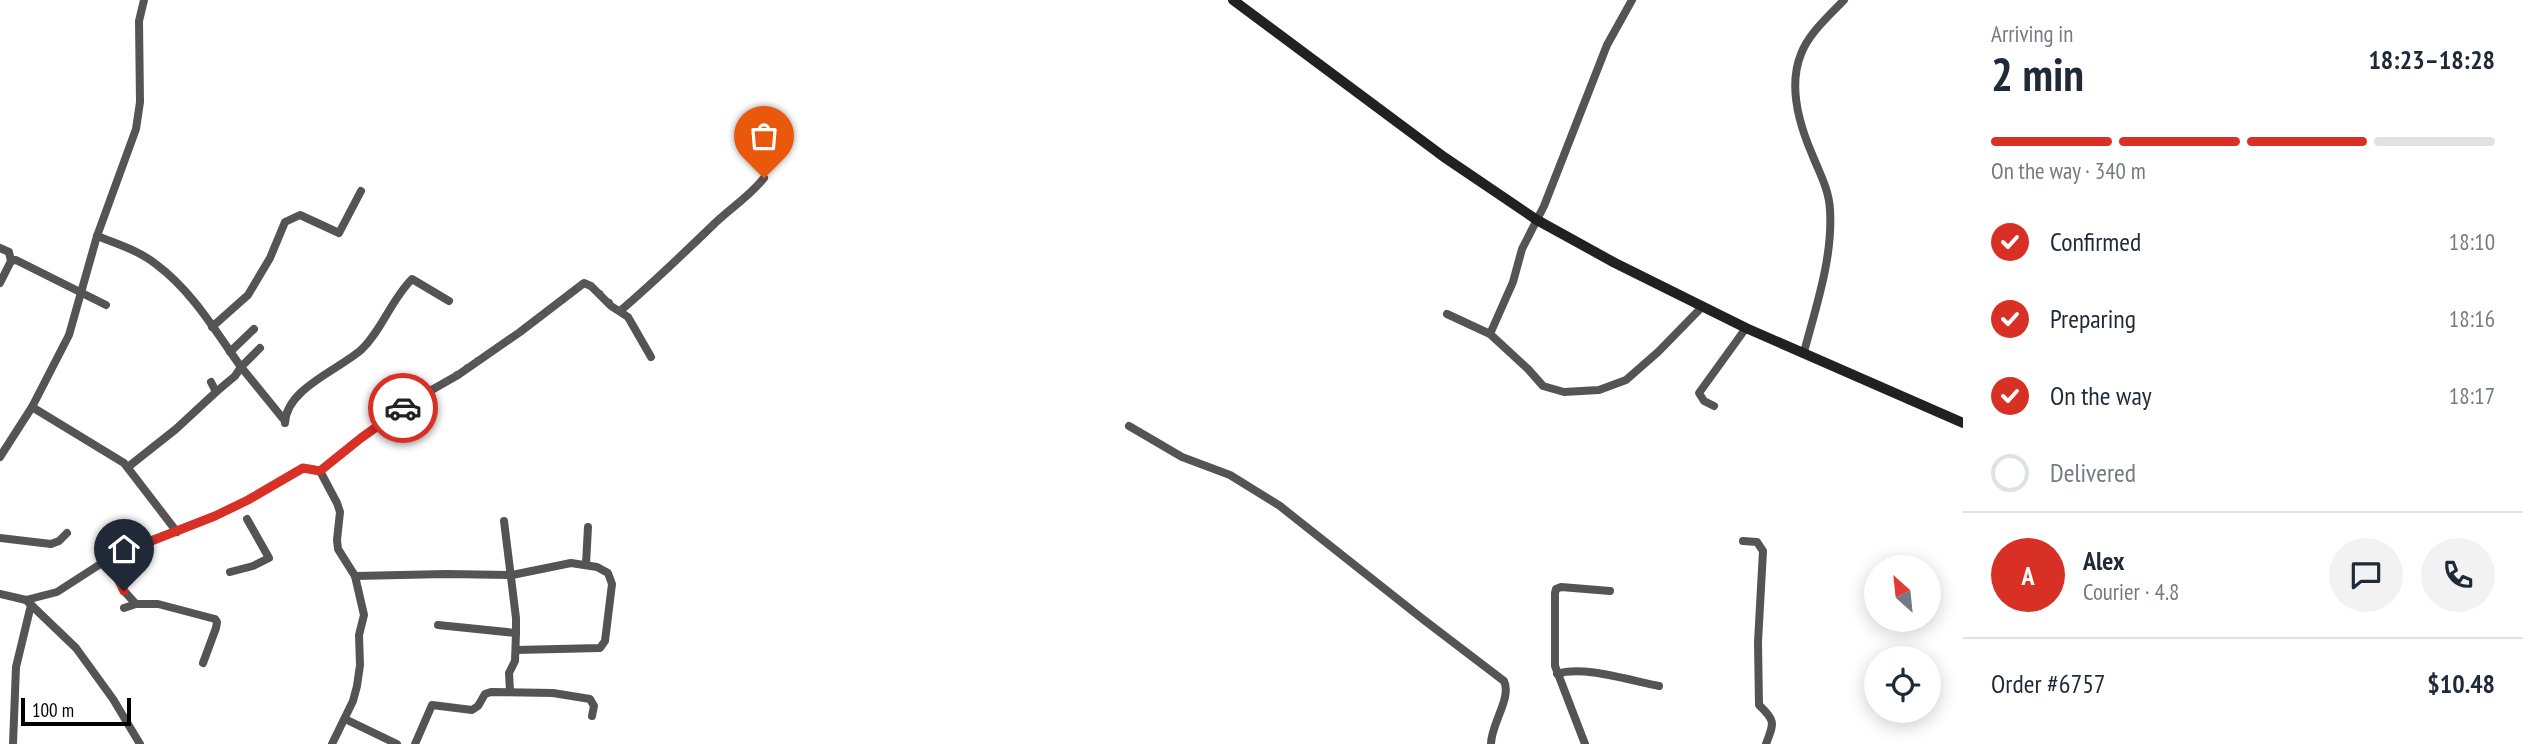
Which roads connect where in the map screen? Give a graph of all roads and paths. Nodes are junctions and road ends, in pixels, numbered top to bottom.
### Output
1 (144, 0) edge
2 (1233, 0) edge
3 (1632, 0) edge
4 (1844, 0) edge
5 (764, 178) dead end
6 (361, 191) dead end
7 (1537, 220) junction
8 (97, 236) junction
9 (0, 248) edge
10 (11, 261) junction
11 (0, 283) edge
12 (80, 292) junction
13 (449, 301) dead end
14 (106, 305) dead end
15 (1703, 306) junction
16 (620, 311) junction
17 (1447, 314) dead end
18 (212, 327) junction
19 (1746, 328) junction
20 (254, 329) dead end
21 (1490, 334) junction
22 (260, 348) dead end
23 (230, 352) junction
24 (1804, 352) junction
25 (651, 357) dead end
26 (241, 367) junction
27 (211, 382) dead end
28 (215, 393) junction
29 (32, 407) junction
30 (1714, 407) dead end
31 (1963, 423) edge
32 (1129, 426) dead end
33 (0, 457) edge
34 (128, 467) junction
35 (320, 471) junction
36 (247, 519) dead end
37 (504, 521) dead end
38 (588, 527) dead end
39 (177, 532) junction
40 (67, 533) dead end
41 (0, 538) edge
42 (1743, 541) dead end
43 (108, 558) junction
44 (586, 564) junction
45 (230, 572) dead end
46 (512, 575) junction
47 (355, 576) junction
48 (1610, 591) dead end
49 (0, 594) edge
50 (28, 602) junction
51 (136, 604) junction
52 (124, 608) dead end
53 (438, 625) dead end
54 (516, 633) junction
55 (516, 650) junction
56 (203, 663) dead end
57 (1557, 674) junction
58 (1659, 686) dead end
59 (510, 691) junction
60 (592, 716) dead end
61 (345, 719) junction
62 (13, 744) edge
63 (140, 744) edge
64 (332, 744) edge
65 (397, 744) edge
66 (415, 744) edge
67 (1491, 744) edge
68 (1585, 744) edge
69 (1766, 744) edge

1 - 8 street
2 - 7 street
3 - 7 street
4 - 24 street
5 - 16 street
6 - 18 street
7 - 15 street
7 - 21 street
8 - 12 street
8 - 18 street
9 - 10 street
10 - 11 street
10 - 12 street
12 - 14 street
12 - 29 street
13 - 26 street
15 - 19 street
15 - 21 street
16 - 25 street
16 - 35 street
17 - 21 street
18 - 23 street
19 - 24 street
19 - 30 street
20 - 23 street
22 - 26 street
23 - 26 street
24 - 31 street
26 - 28 street
27 - 28 street
28 - 34 street
29 - 33 street
29 - 34 street
32 - 67 street
34 - 39 street
35 - 39 street
35 - 47 street
36 - 45 street
37 - 46 street
38 - 44 street
39 - 43 street
40 - 41 street
42 - 69 street
43 - 50 street
43 - 51 street
44 - 46 street
44 - 55 street
46 - 47 street
46 - 54 street
47 - 61 street
48 - 57 street
49 - 50 street
50 - 62 street
50 - 63 street
51 - 52 street
51 - 56 street
53 - 54 street
54 - 55 street
55 - 59 street
57 - 58 street
57 - 68 street
59 - 60 street
59 - 66 street
61 - 64 street
61 - 65 street

